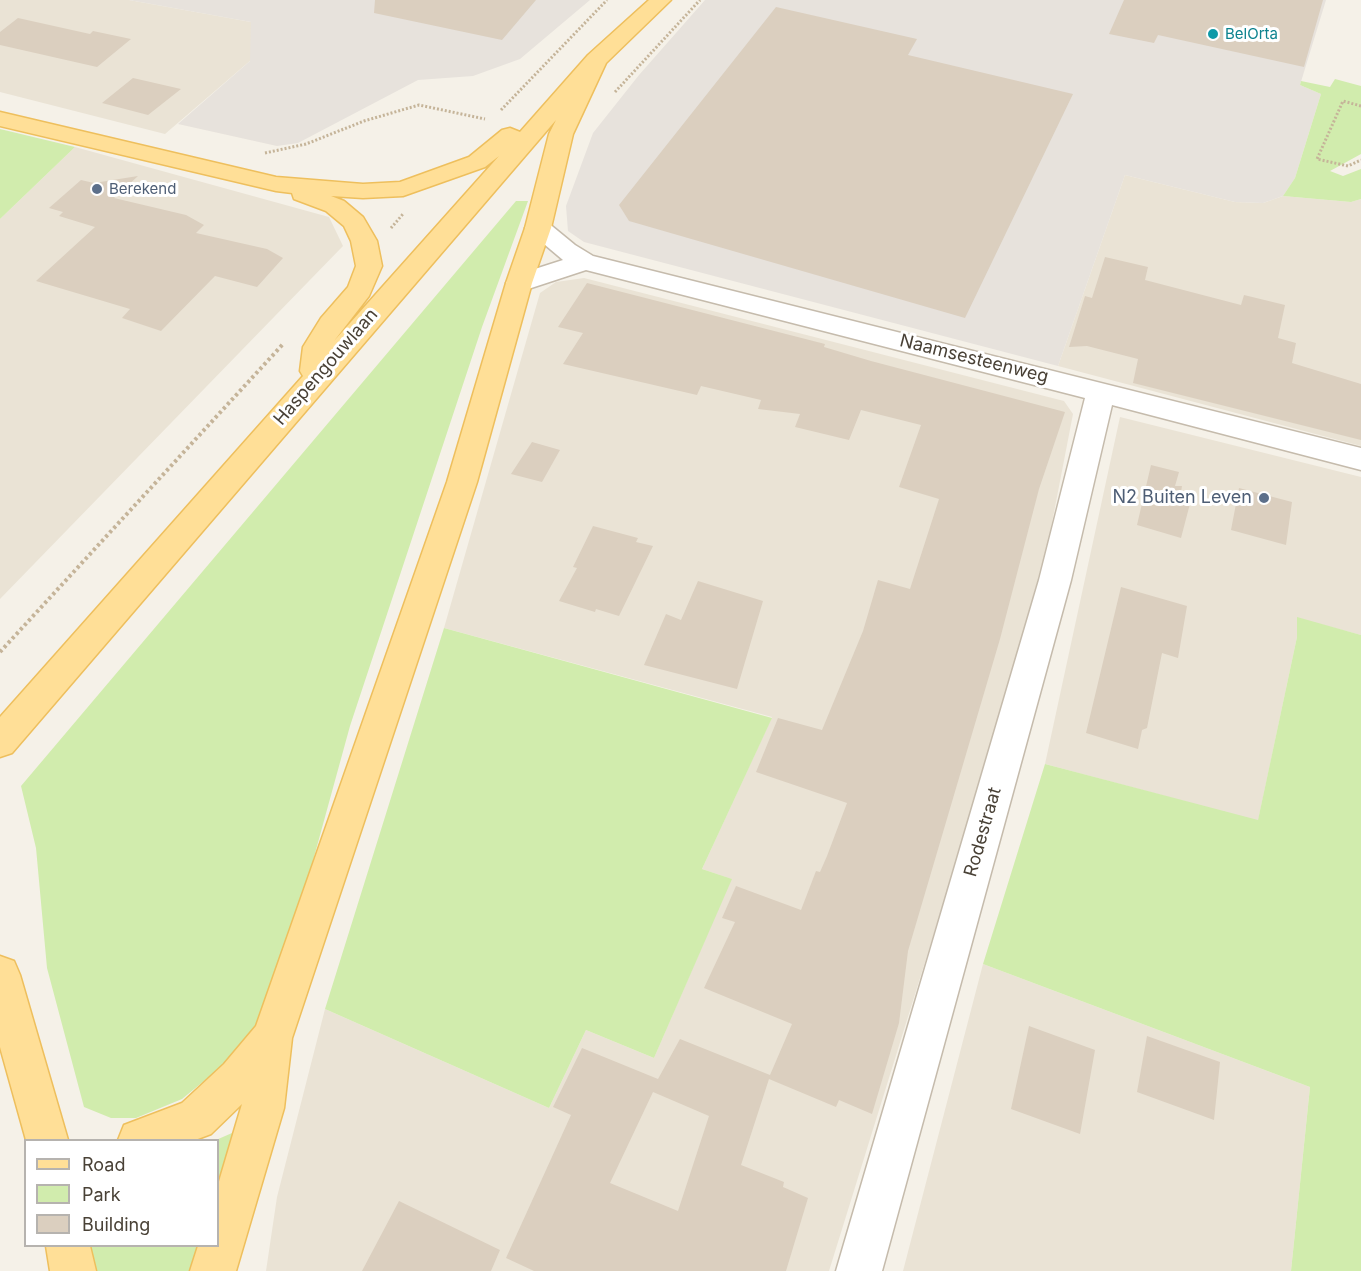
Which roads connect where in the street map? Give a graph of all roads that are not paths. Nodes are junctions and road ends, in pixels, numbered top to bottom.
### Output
1 (661, 0) edge
2 (596, 60) junction
3 (0, 119) edge
4 (276, 184) junction
5 (538, 228) junction
6 (585, 262) junction
7 (519, 283) junction
8 (312, 382) junction
9 (1101, 392) junction
10 (1361, 459) edge
11 (0, 742) edge
12 (0, 975) edge
13 (272, 1038) junction
14 (0, 1053) edge
15 (50, 1139) edge
16 (142, 1139) edge
17 (68, 1247) edge
18 (73, 1271) edge
19 (213, 1271) edge
20 (859, 1271) edge

1 - 2 main road, Haspengouwlaan
2 - 4 main road
2 - 5 main road
2 - 8 main road, Haspengouwlaan
3 - 4 main road
4 - 8 main road
5 - 6 street, Naamsesteenweg
5 - 7 main road
6 - 7 street
6 - 9 street, Naamsesteenweg
7 - 13 main road
8 - 11 main road, Haspengouwlaan
9 - 10 street, Naamsesteenweg
9 - 20 street, Rodestraat
12 - 15 main road
13 - 16 main road
13 - 19 main road
14 - 15 main road
17 - 18 main road

